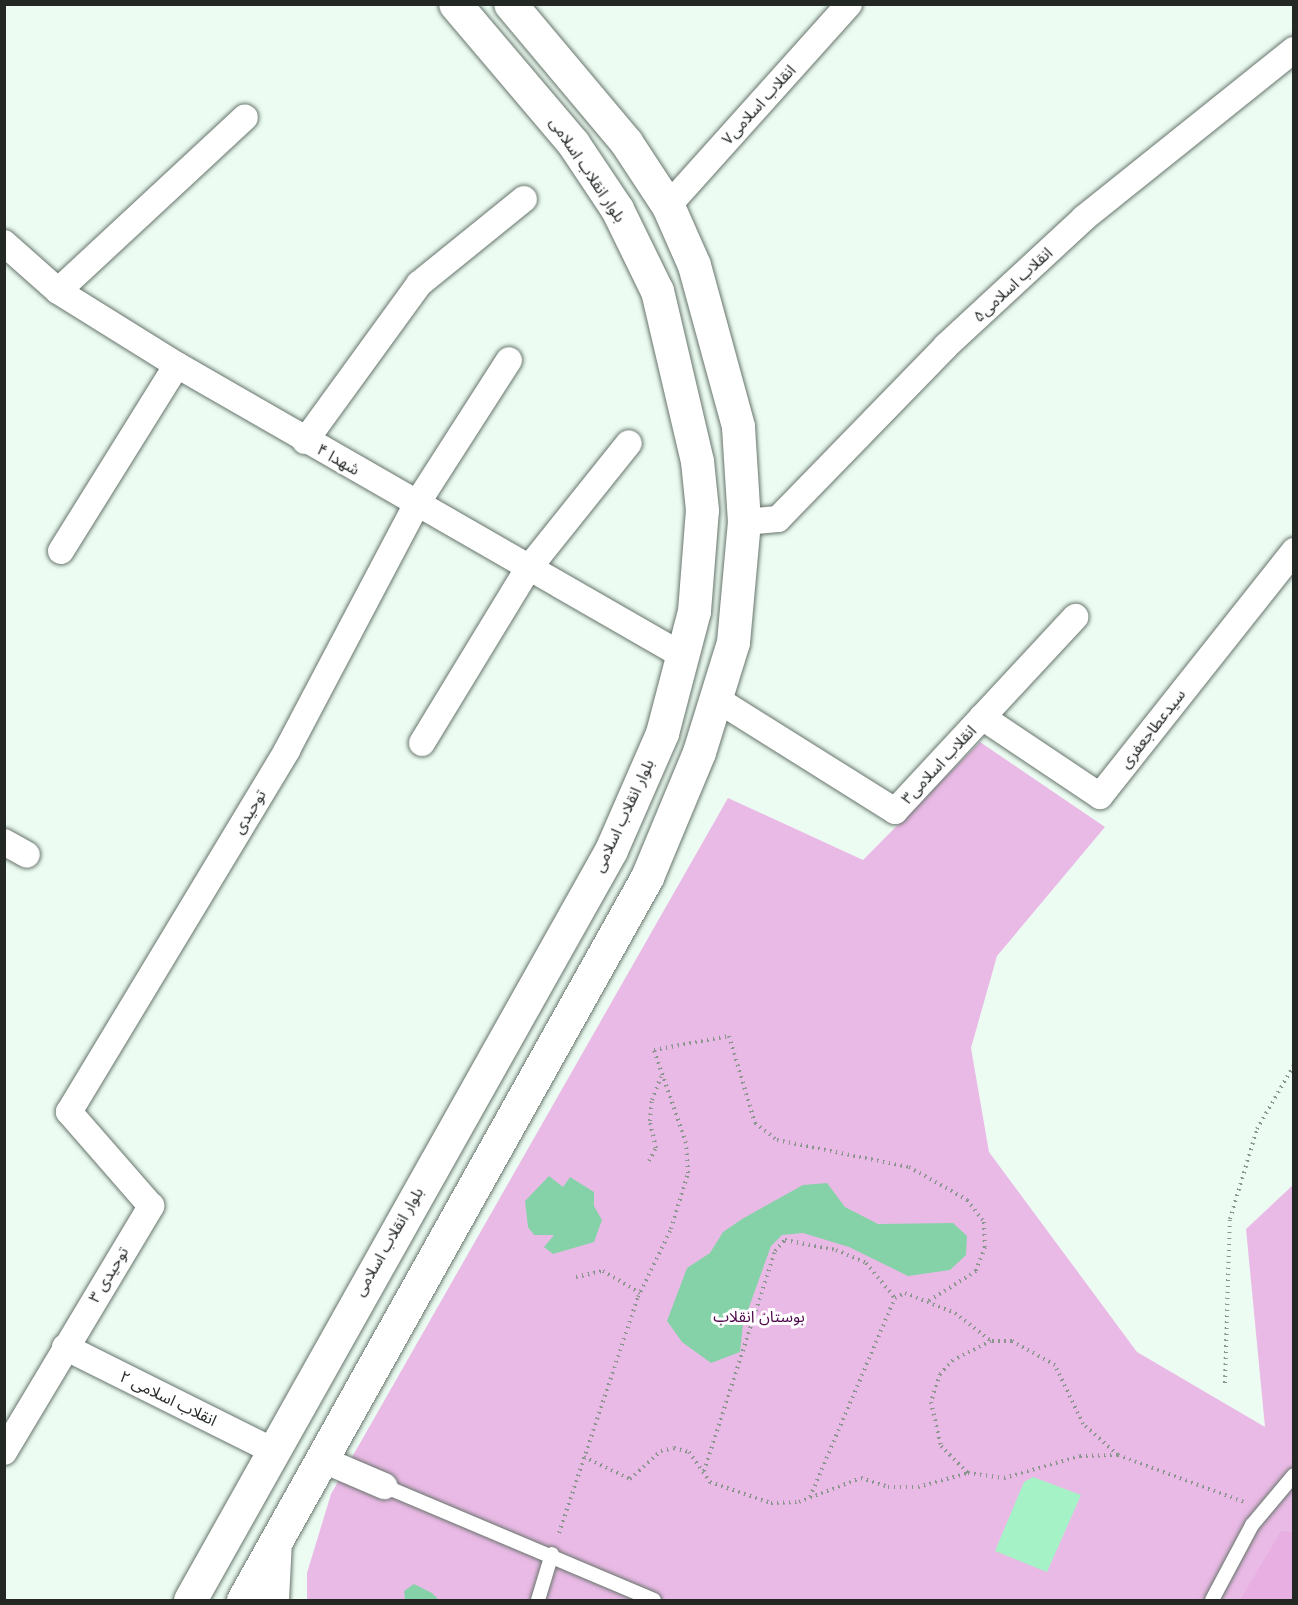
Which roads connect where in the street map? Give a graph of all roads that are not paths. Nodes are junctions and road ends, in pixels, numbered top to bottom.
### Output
1 (454, 4) edge
2 (510, 4) edge
3 (849, 4) edge
4 (1293, 50) edge
5 (245, 117) dead end
6 (524, 199) dead end
7 (668, 206) junction
8 (9, 256) edge
9 (57, 291) junction
10 (509, 360) dead end
11 (177, 365) junction
12 (305, 441) junction
13 (629, 443) dead end
14 (416, 505) junction
15 (744, 522) junction
16 (61, 551) dead end
17 (1293, 551) edge
18 (528, 569) junction
19 (1076, 617) dead end
20 (685, 657) junction
21 (718, 700) junction
22 (982, 717) junction
23 (422, 743) dead end
24 (4, 842) edge
25 (27, 855) dead end
26 (69, 1112) joint
27 (65, 1347) junction
28 (272, 1450) junction
29 (4, 1452) edge
30 (321, 1459) junction
31 (1293, 1475) edge
32 (384, 1486) joint
33 (280, 1535) junction
34 (552, 1554) junction
35 (190, 1600) edge
36 (243, 1600) edge
37 (276, 1600) edge
38 (538, 1600) edge
39 (654, 1600) edge
40 (1212, 1600) edge

1 - 20 main road, بلوار انقلاب اسلامی
2 - 7 main road
3 - 7 street, انقلاب اسلامی۷
4 - 15 street, انقلاب اسلامی۵
5 - 9 street
6 - 12 street
7 - 15 main road
8 - 9 street, شهدا ۴
9 - 11 street, شهدا ۴
10 - 14 street, توحیدی
11 - 12 street, شهدا ۴
11 - 16 street
12 - 14 street, شهدا ۴
13 - 18 street
14 - 18 street, شهدا ۴
14 - 26 street, توحیدی
15 - 21 main road
17 - 22 street, سیدعطاجعفری
18 - 20 street, شهدا ۴
18 - 23 street
19 - 22 street, انقلاب اسلامی۳
20 - 28 main road, بلوار انقلاب اسلامی
21 - 22 street, انقلاب اسلامی۳
21 - 30 main road
24 - 25 street
26 - 27 street, توحیدی ۳
27 - 28 street, انقلاب اسلامی ۲
27 - 29 street, توحیدی ۳
28 - 35 main road, بلوار انقلاب اسلامی
30 - 32 street
30 - 33 main road
31 - 40 lane
32 - 34 lane
33 - 36 main road
33 - 37 street
34 - 38 lane
34 - 39 lane

